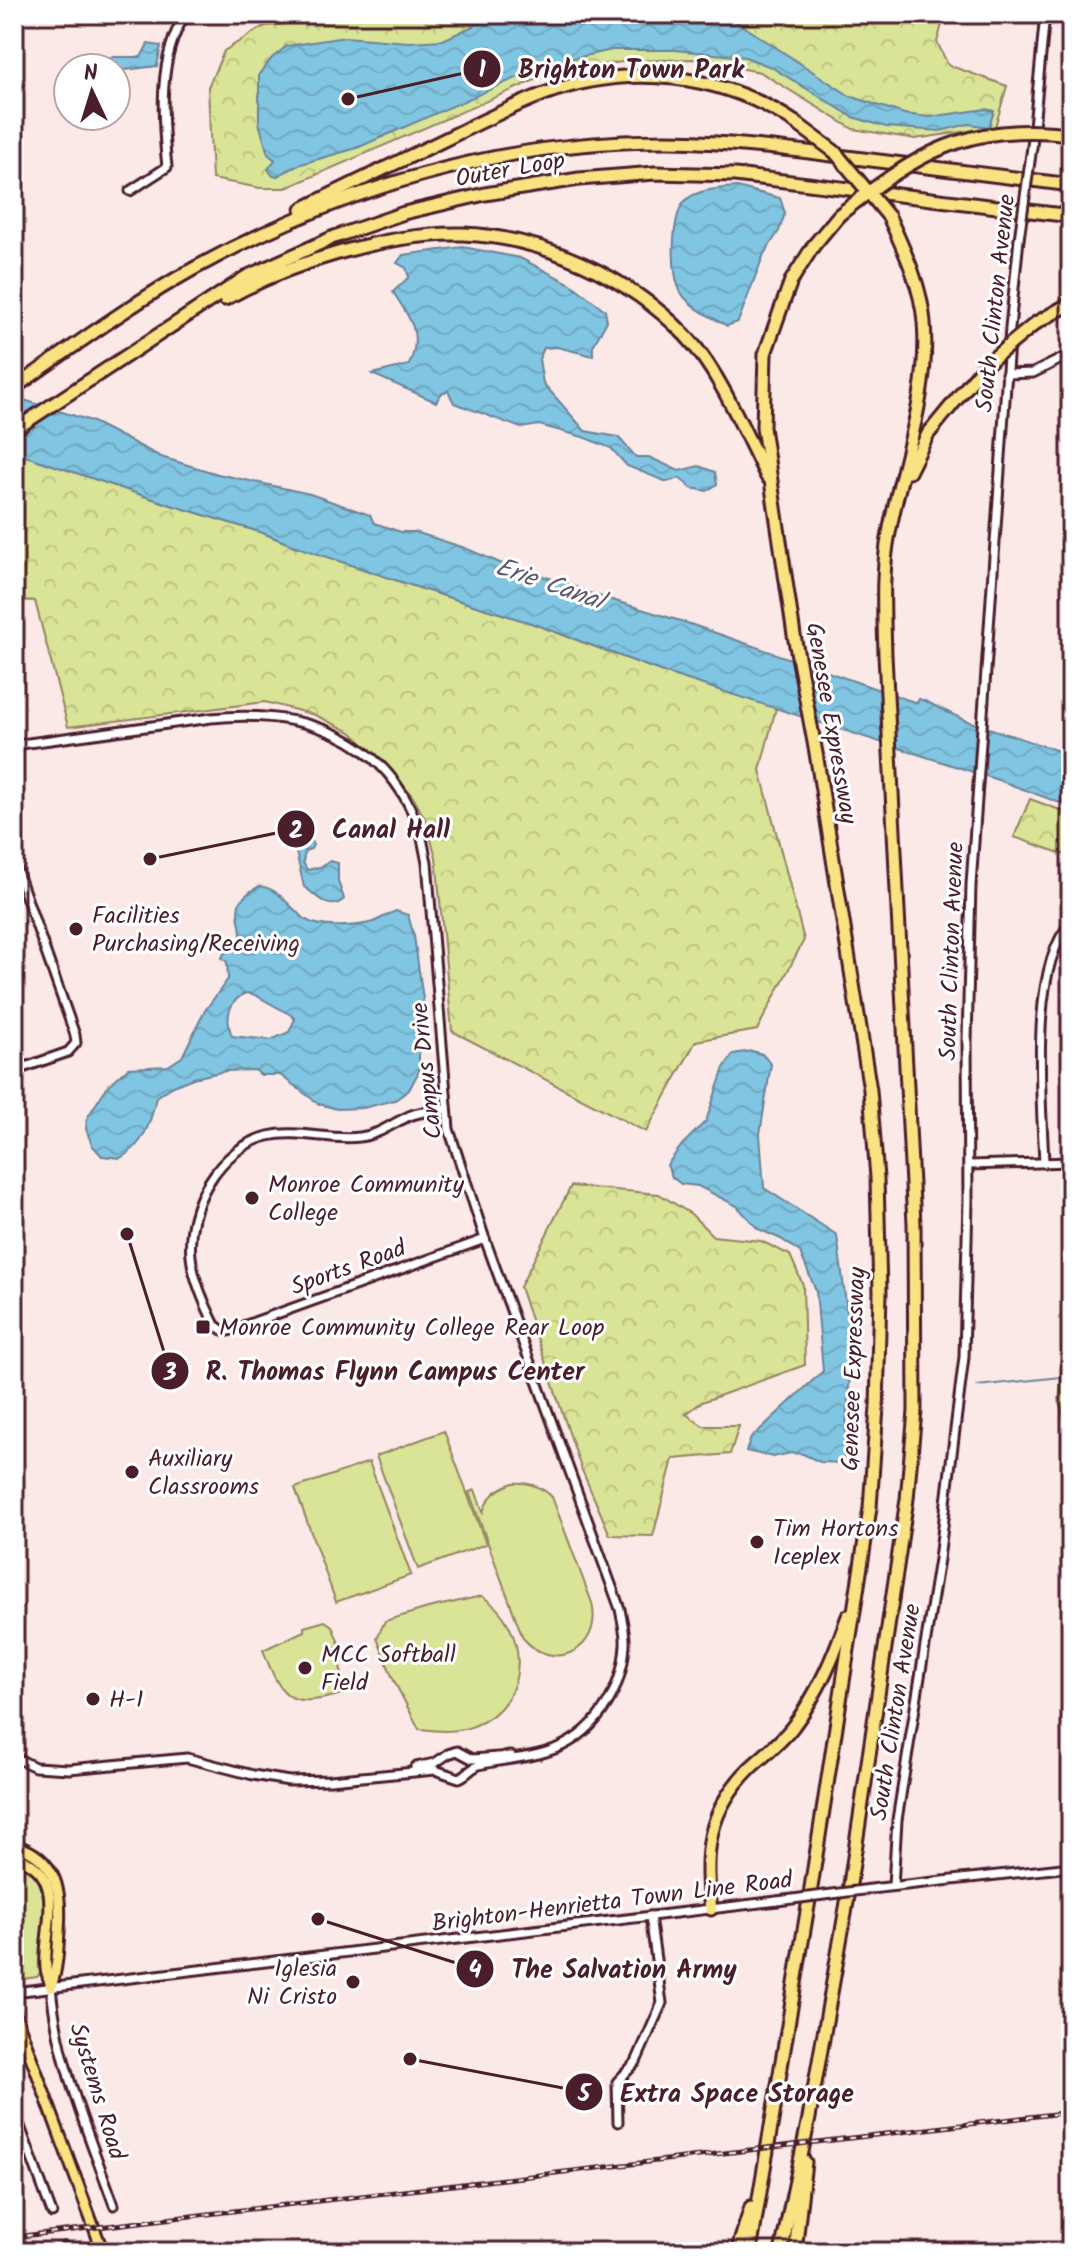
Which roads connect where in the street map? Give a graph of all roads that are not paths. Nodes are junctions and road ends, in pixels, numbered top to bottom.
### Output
1 (186, 14) edge
2 (1045, 14) edge
3 (1071, 134) edge
4 (1071, 185) edge
5 (130, 191) dead end
6 (1071, 216) edge
7 (193, 270) junction
8 (1071, 303) edge
9 (140, 345) junction
10 (1071, 354) edge
11 (1006, 374) junction
12 (14, 388) edge
13 (14, 430) edge
14 (771, 485) junction
15 (901, 487) junction
16 (14, 745) edge
17 (14, 862) edge
18 (1071, 923) edge
19 (14, 1071) edge
20 (447, 1109) junction
21 (1071, 1162) edge
22 (1044, 1163) junction
23 (969, 1165) junction
24 (485, 1239) junction
25 (858, 1580) junction
26 (549, 1751) junction
27 (14, 1757) edge
28 (469, 1757) junction
29 (444, 1759) junction
30 (468, 1772) junction
31 (389, 1773) junction
32 (447, 1774) junction
33 (14, 1845) edge
34 (14, 1857) edge
35 (1071, 1867) edge
36 (893, 1886) junction
37 (711, 1909) junction
38 (650, 1916) junction
39 (51, 1987) junction
40 (17, 1992) edge
41 (14, 2011) edge
42 (14, 2110) edge
43 (809, 2118) junction
44 (618, 2122) dead end
45 (765, 2165) junction
46 (114, 2205) dead end
47 (52, 2213) dead end
48 (103, 2252) edge
49 (737, 2252) edge
50 (750, 2252) edge
51 (781, 2252) edge
52 (795, 2252) edge

1 - 5 street
2 - 11 street, South Clinton Avenue, bridge
3 - 14 highway, Genesee Expressway, bridge
4 - 7 highway, Outer Loop
6 - 9 highway, Outer Loop
7 - 12 highway, Outer Loop
7 - 15 highway, bridge
8 - 15 highway, bridge
9 - 13 highway, Outer Loop
9 - 14 highway
10 - 11 street
11 - 23 street, South Clinton Avenue
14 - 25 highway, Genesee Expressway
15 - 43 highway, Genesee Expressway
16 - 20 street, Campus Drive
17 - 19 street
18 - 22 street
20 - 24 street, Campus Drive
20 - 24 street, Sports Road
21 - 22 street
22 - 23 street
23 - 36 street, South Clinton Avenue
24 - 26 street, Campus Drive
25 - 37 highway
25 - 45 highway, Genesee Expressway
26 - 28 street, Campus Drive
26 - 30 street, Campus Drive
27 - 31 street
28 - 29 street
28 - 30 street
29 - 31 street
29 - 32 street
30 - 32 street
31 - 32 street
33 - 39 main road
34 - 39 main road
35 - 36 street, Brighton-Henrietta Town Line Road
36 - 37 street, Brighton-Henrietta Town Line Road, bridge
37 - 38 street, Brighton-Henrietta Town Line Road
38 - 39 street, Brighton-Henrietta Town Line Road
38 - 44 street
39 - 40 street, Brighton-Henrietta Town Line Road
39 - 46 street, Systems Road
41 - 48 main road
42 - 47 street
43 - 51 highway, Genesee Expressway
43 - 52 highway
45 - 49 highway
45 - 50 highway, Genesee Expressway

